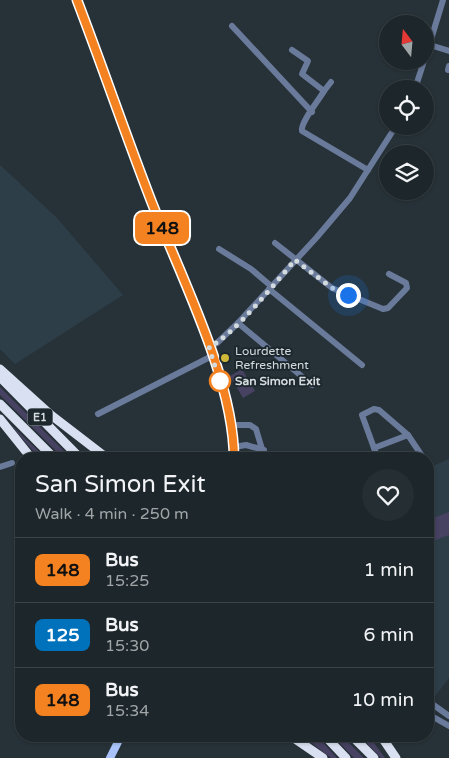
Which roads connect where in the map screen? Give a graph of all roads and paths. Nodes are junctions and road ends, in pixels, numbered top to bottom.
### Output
1 (77, 0) edge
2 (443, 0) edge
3 (232, 26) dead end
4 (434, 31) edge
5 (434, 46) edge
6 (292, 50) dead end
7 (449, 51) edge
8 (331, 82) dead end
9 (324, 91) junction
10 (312, 112) junction
11 (390, 135) edge
12 (368, 170) junction
13 (275, 243) dead end
14 (218, 249) dead end
15 (295, 260) junction
16 (389, 274) dead end
17 (270, 288) junction
18 (238, 323) junction
19 (209, 347) junction
20 (212, 356) junction
21 (362, 365) dead end
22 (0, 369) edge
23 (0, 376) edge
24 (312, 385) dead end
25 (0, 404) edge
26 (98, 414) dead end
27 (0, 419) edge
28 (232, 426) junction
29 (408, 435) junction
30 (234, 448) junction
31 (374, 448) junction
32 (264, 450) joint
33 (26, 452) edge
34 (48, 452) edge
35 (74, 452) edge
36 (99, 452) edge
37 (234, 452) edge
38 (375, 452) edge
39 (419, 452) edge
40 (12, 463) dead end
41 (0, 467) edge
42 (434, 705) edge
43 (449, 716) edge
44 (434, 717) edge
45 (449, 726) edge
46 (118, 742) edge
47 (300, 742) edge
48 (330, 742) edge
49 (358, 742) edge
50 (385, 742) edge
51 (110, 758) edge
52 (323, 758) edge
53 (346, 758) edge
54 (374, 758) edge
55 (396, 758) edge

1 - 19 main road
2 - 4 street
3 - 10 street
5 - 7 street
6 - 9 street
8 - 9 street
9 - 10 street
10 - 12 street
11 - 12 street
12 - 15 street
13 - 15 street
14 - 17 street
15 - 16 street
15 - 17 street
17 - 18 street
17 - 21 street
18 - 19 street
18 - 24 street
19 - 20 main road
20 - 26 street
20 - 28 main road
22 - 36 highway
23 - 35 highway, E1
25 - 34 highway, E1
27 - 33 highway
28 - 30 main road
28 - 32 street
29 - 31 street
29 - 31 street
29 - 39 street
30 - 32 street
30 - 37 main road
31 - 38 street
40 - 41 street
42 - 43 street
44 - 45 street
46 - 51 main road
47 - 52 highway
48 - 53 highway
49 - 54 highway
50 - 55 highway

